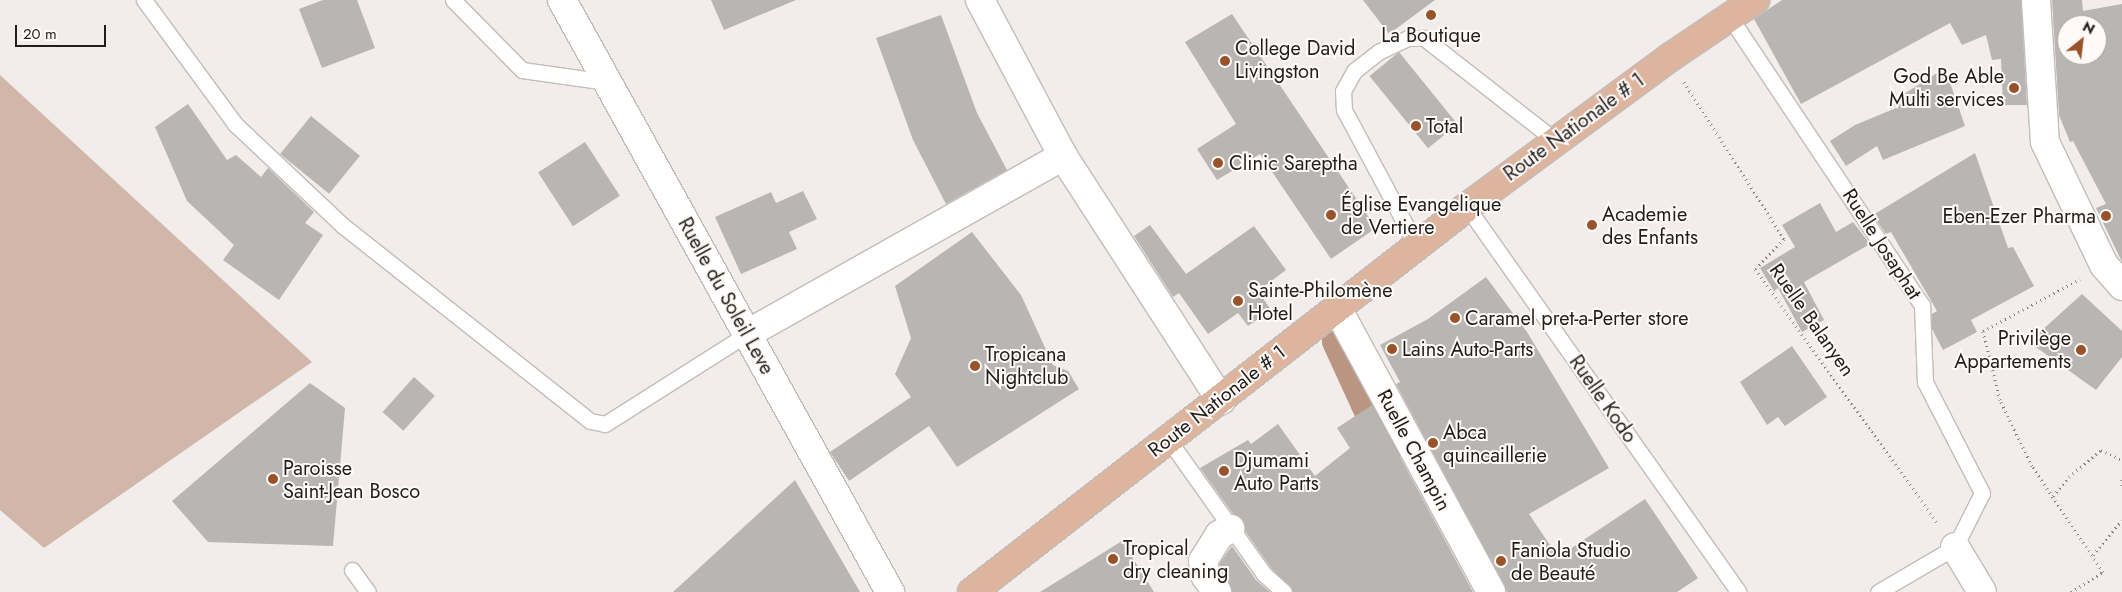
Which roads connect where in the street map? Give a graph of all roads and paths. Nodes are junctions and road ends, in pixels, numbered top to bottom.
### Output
1 (144, 0) edge
2 (453, 0) edge
3 (562, 0) edge
4 (980, 0) edge
5 (1755, 0) edge
6 (2036, 0) edge
7 (1729, 16) junction
8 (1669, 58) junction
9 (607, 82) junction
10 (1556, 141) junction
11 (1063, 156) junction
12 (1467, 207) junction
13 (1417, 246) junction
14 (2104, 265) junction
15 (2122, 286) edge
16 (1337, 308) junction
17 (747, 334) junction
18 (1221, 400) junction
19 (1168, 439) junction
20 (2122, 460) edge
21 (2122, 479) edge
22 (2122, 487) edge
23 (2053, 496) junction
24 (2122, 520) edge
25 (1230, 529) junction
26 (1955, 547) junction
27 (2093, 555) junction
28 (352, 570) dead end
29 (368, 592) edge
30 (890, 592) edge
31 (972, 592) edge
32 (1216, 592) edge
33 (1284, 592) edge
34 (1492, 592) edge
35 (1739, 592) edge
36 (1878, 592) edge
37 (1982, 592) edge
38 (2071, 592) edge

1 - 17 lane
2 - 9 lane
3 - 9 street, Ruelle du Soleil Leve
4 - 11 street
5 - 7 main road, Route Nationale # 1
6 - 14 street
7 - 8 main road, Route Nationale # 1
7 - 26 lane, Ruelle Josaphat
8 - 10 main road, Route Nationale # 1
8 - 26 path, Ruelle Balanyen
9 - 17 street, Ruelle du Soleil Leve
10 - 12 main road, Route Nationale # 1
10 - 13 lane
11 - 17 street
11 - 18 street
12 - 13 main road, Route Nationale # 1
12 - 35 lane, Ruelle Kodo
13 - 16 main road, Route Nationale # 1
14 - 15 street
14 - 23 path
16 - 18 main road, Route Nationale # 1
16 - 34 street, Ruelle Champin
17 - 30 street, Ruelle du Soleil Leve
18 - 19 main road, Route Nationale # 1
19 - 25 lane
19 - 31 main road, Route Nationale # 1
20 - 23 path
21 - 22 path
23 - 27 path
24 - 27 path
25 - 32 street
25 - 33 lane
26 - 36 lane
26 - 37 street
27 - 38 path
28 - 29 lane

